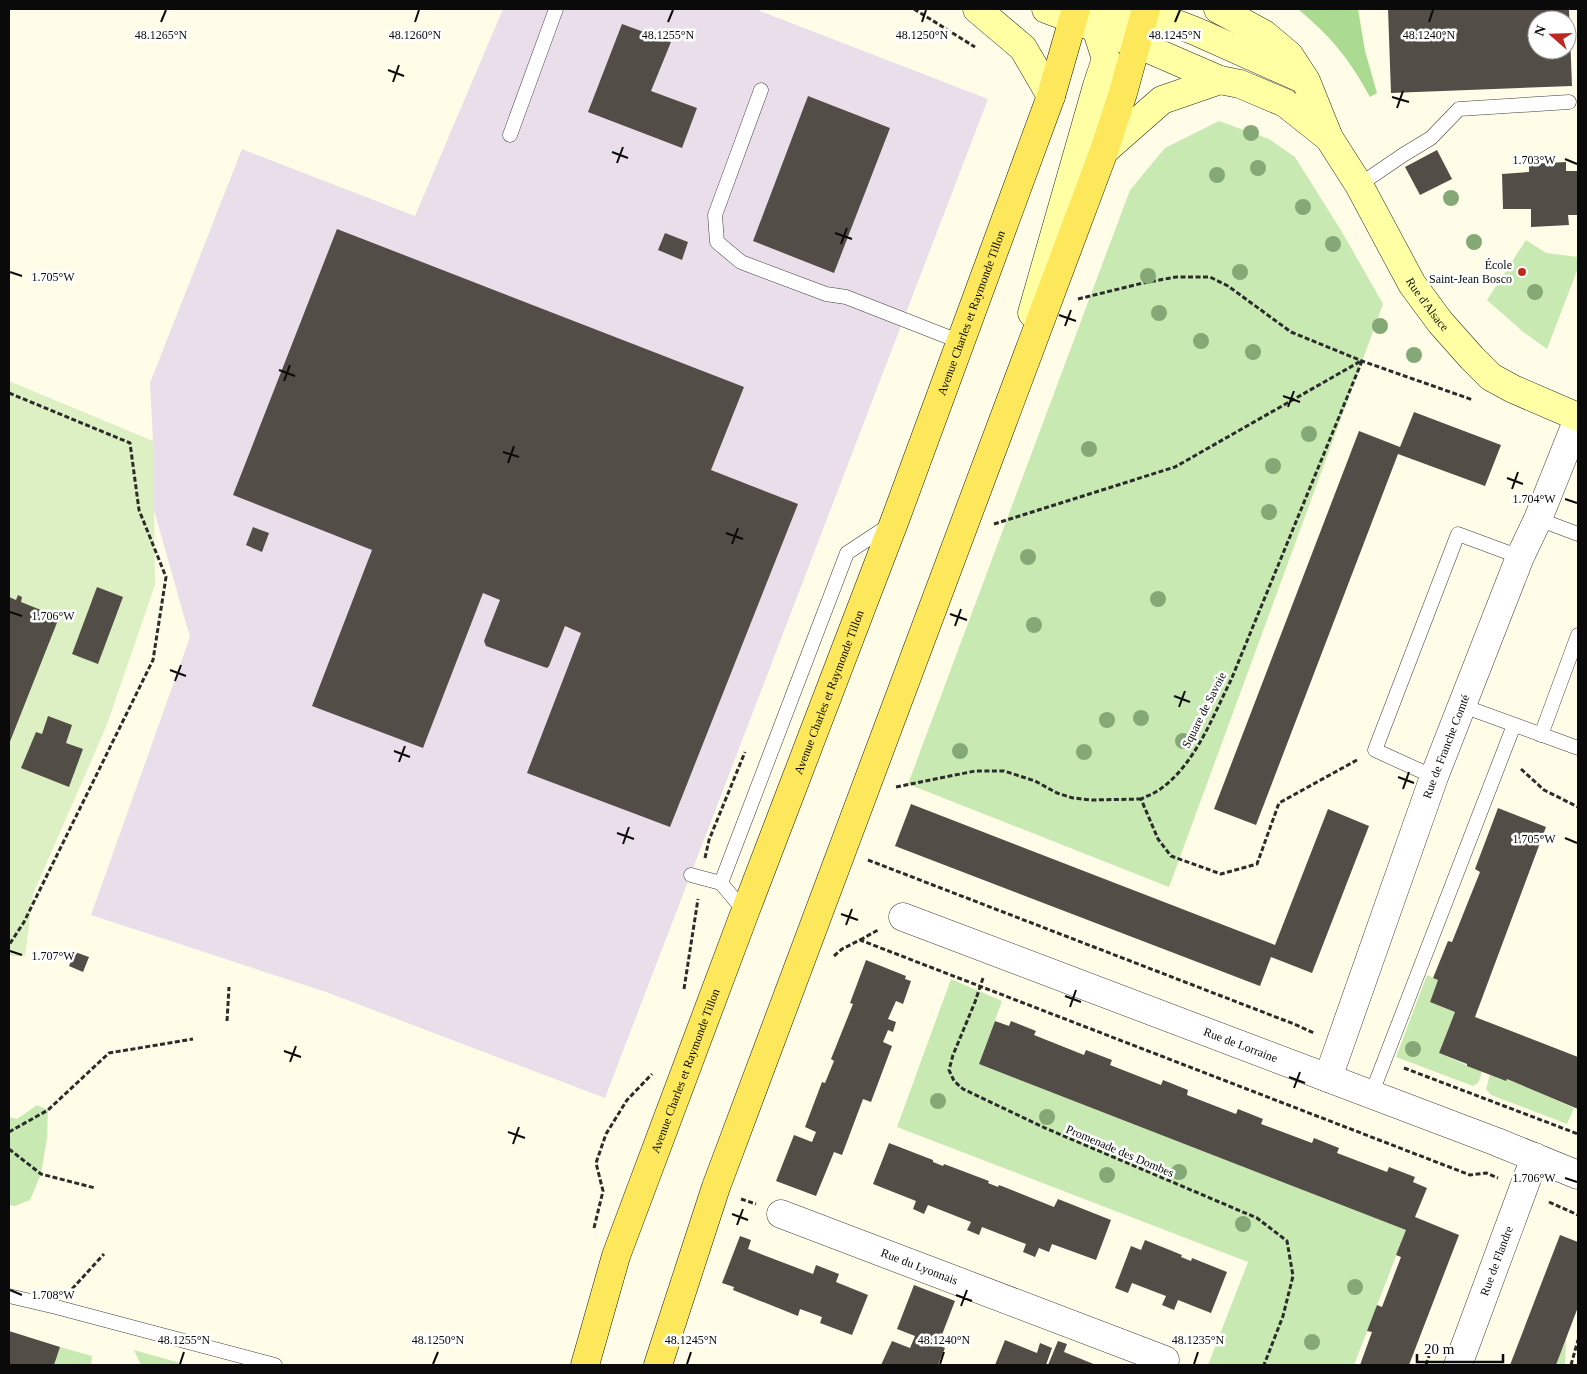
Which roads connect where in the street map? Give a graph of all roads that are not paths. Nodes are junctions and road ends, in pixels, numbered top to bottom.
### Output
1 (556, 9) edge
2 (976, 9) edge
3 (1046, 9) edge
4 (1115, 9) edge
5 (1218, 9) edge
6 (1143, 10) edge
7 (1084, 16) edge
8 (1137, 44) junction
9 (1220, 80) junction
10 (1306, 81) junction
11 (762, 90) dead end
12 (1051, 96) junction
13 (1569, 102) dead end
14 (510, 134) dead end
15 (1329, 138) junction
16 (1104, 151) junction
17 (1359, 185) junction
18 (961, 342) junction
19 (1578, 418) edge
20 (996, 437) junction
21 (1538, 519) junction
22 (895, 520) junction
23 (1578, 534) edge
24 (1520, 557) junction
25 (1578, 636) edge
26 (1463, 706) junction
27 (1514, 725) junction
28 (1541, 735) junction
29 (1578, 748) edge
30 (1434, 777) junction
31 (691, 875) dead end
32 (722, 883) junction
33 (745, 912) junction
34 (904, 918) dead end
35 (1328, 1078) junction
36 (1371, 1095) junction
37 (1535, 1157) junction
38 (1578, 1175) edge
39 (781, 1214) dead end
40 (9, 1296) edge
41 (275, 1365) edge
42 (585, 1365) edge
43 (658, 1365) edge
44 (1163, 1365) edge
45 (1458, 1365) edge

1 - 14 lane
2 - 12 street
3 - 7 street
4 - 8 street
5 - 10 street, Rue d'Alsace
6 - 8 main road
6 - 10 street
7 - 8 street
7 - 12 main road, Avenue Charles et Raymonde Tillon
7 - 20 street
8 - 9 street, Rue d'Alsace
8 - 16 main road
9 - 15 street, Rue d'Alsace
9 - 16 street
10 - 15 street, Rue d'Alsace
11 - 18 lane
12 - 18 main road, Avenue Charles et Raymonde Tillon
13 - 17 lane
15 - 17 street, Rue d'Alsace
16 - 20 main road
17 - 19 street, Rue d'Alsace
18 - 22 main road, Avenue Charles et Raymonde Tillon
19 - 21 street, Rue de Franche Comté
20 - 43 main road
21 - 23 lane
21 - 24 street, Rue de Franche Comté
22 - 32 lane
22 - 33 main road, Avenue Charles et Raymonde Tillon
24 - 26 street, Rue de Franche Comté
24 - 30 lane
25 - 28 lane
26 - 27 lane
26 - 30 street, Rue de Franche Comté
27 - 28 lane
27 - 36 lane
28 - 29 lane
30 - 35 street, Rue de Franche Comté
31 - 32 lane
32 - 33 lane
33 - 42 main road, Avenue Charles et Raymonde Tillon
34 - 35 street, Rue de Lorraine
35 - 36 street, Rue de Lorraine
36 - 37 street, Rue de Lorraine
37 - 38 street, Rue de Lorraine
37 - 45 street, Rue de Flandre
39 - 44 street, Rue du Lyonnais
40 - 41 lane

